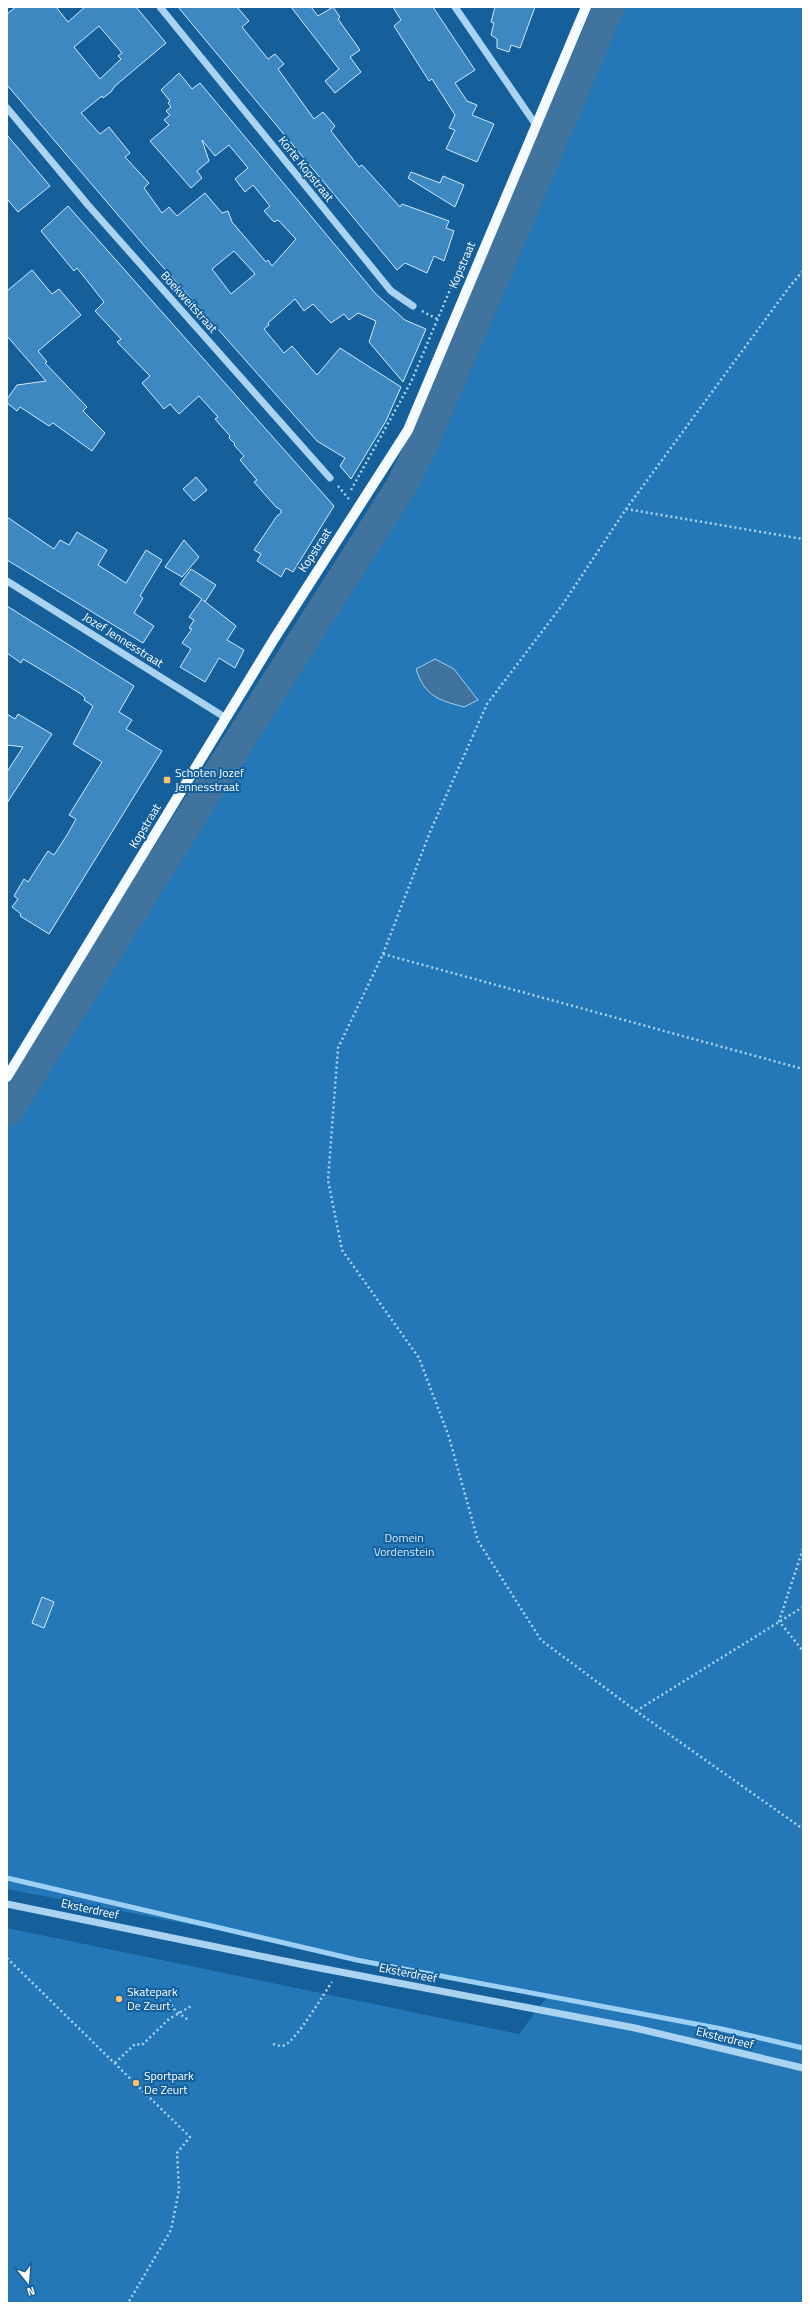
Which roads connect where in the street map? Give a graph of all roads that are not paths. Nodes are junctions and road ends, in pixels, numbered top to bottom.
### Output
1 (160, 7) edge
2 (455, 7) edge
3 (586, 7) edge
4 (7, 108) edge
5 (536, 125) junction
6 (413, 306) road end
7 (330, 478) road end
8 (7, 581) edge
9 (226, 718) junction
10 (7, 1078) edge
11 (7, 1904) edge
12 (803, 2068) edge

1 - 6 street, Korte Kopstraat
2 - 5 street
3 - 5 main road, Kopstraat
4 - 7 street, Boekweitstraat
5 - 9 main road, Kopstraat
8 - 9 street, Jozef Jennesstraat
9 - 10 main road, Kopstraat
11 - 12 street, Eksterdreef

